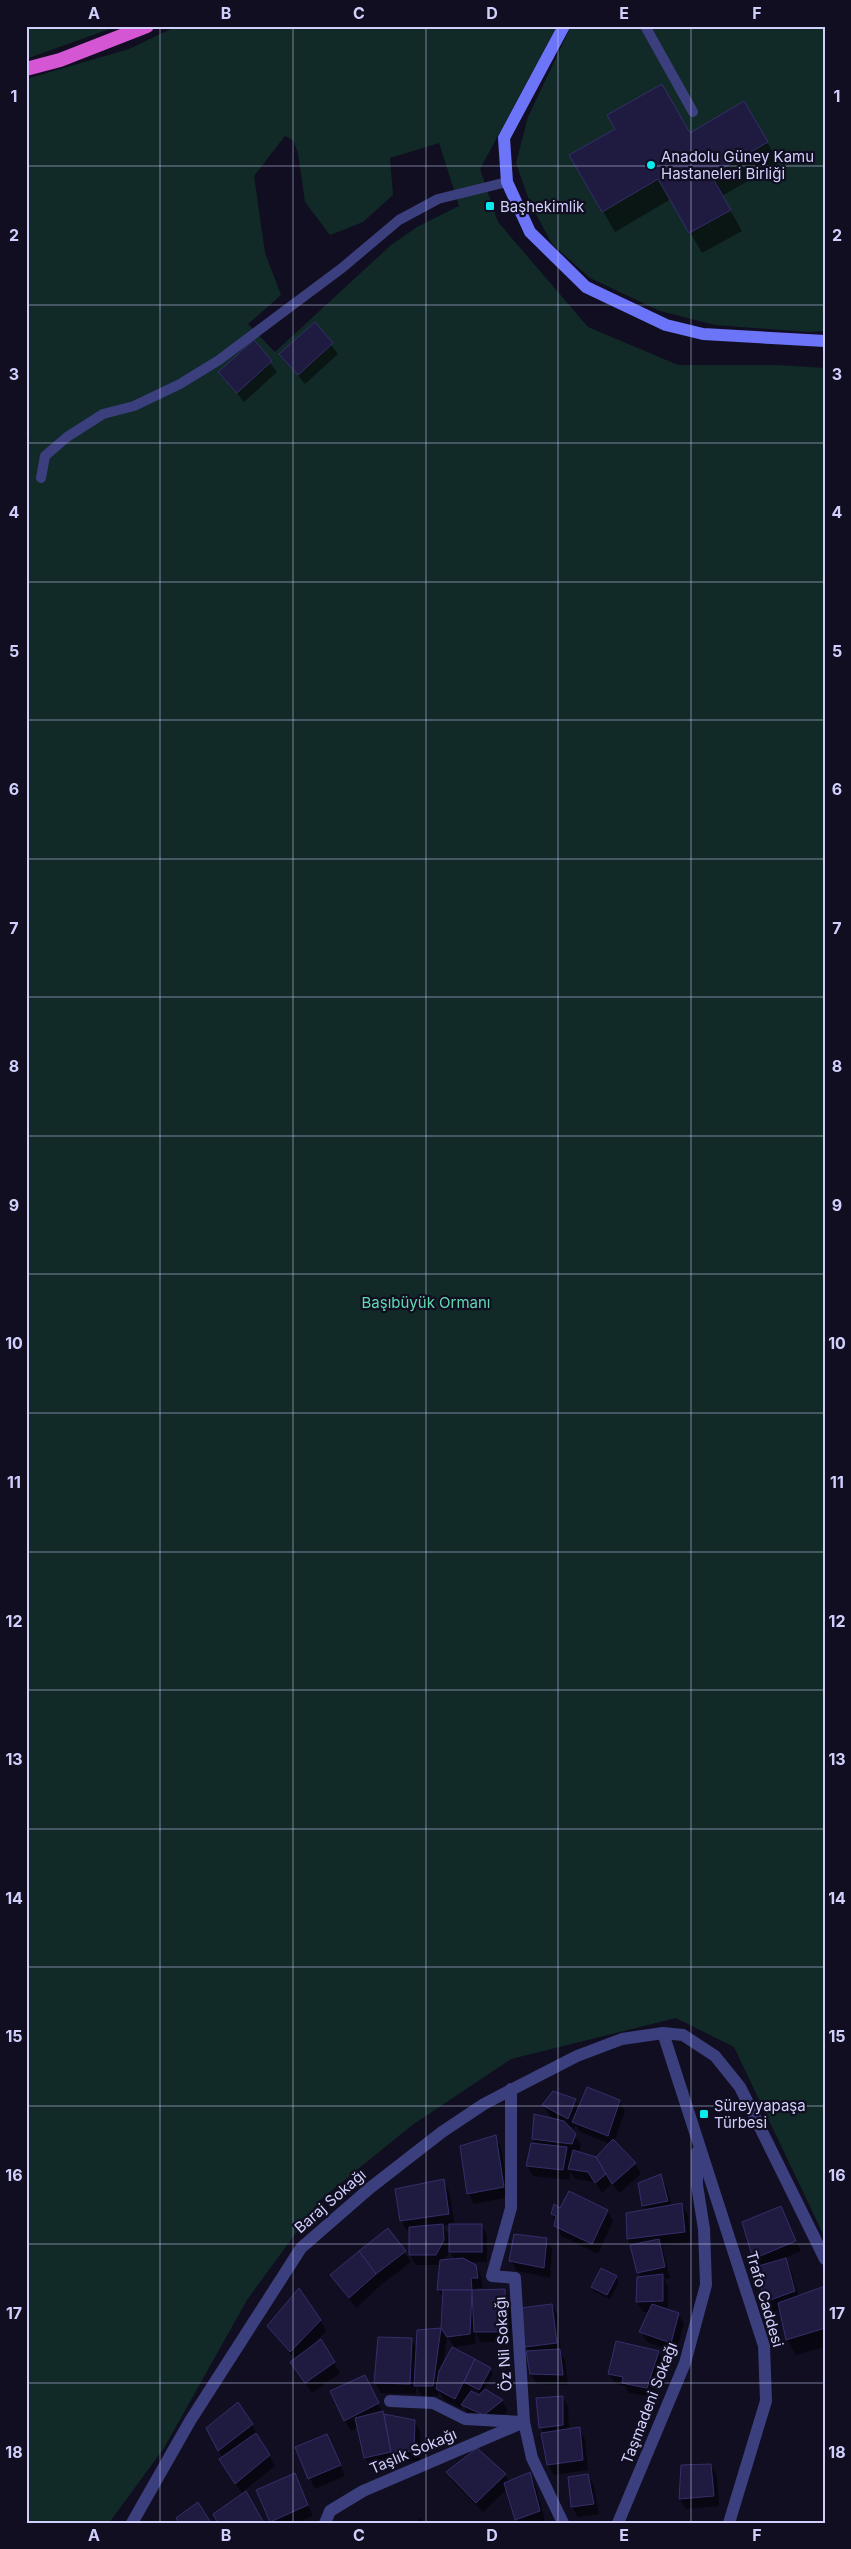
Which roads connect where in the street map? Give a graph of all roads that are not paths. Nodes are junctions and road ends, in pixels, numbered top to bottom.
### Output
1 (147, 26) edge
2 (564, 26) edge
3 (645, 26) edge
4 (26, 69) edge
5 (693, 112) dead end
6 (507, 182) junction
7 (825, 341) edge
8 (41, 478) dead end
9 (663, 2033) junction
10 (511, 2089) junction
11 (698, 2145) junction
12 (825, 2258) edge
13 (390, 2401) dead end
14 (524, 2422) junction
15 (132, 2523) edge
16 (325, 2523) edge
17 (562, 2523) edge
18 (618, 2523) edge
19 (730, 2523) edge

1 - 4 highway
2 - 6 main road
3 - 5 lane
6 - 7 main road
6 - 8 lane
9 - 10 street, Baraj Sokağı
9 - 11 street, Trafo Caddesi
9 - 12 street, Baraj Sokağı
10 - 14 street, Öz Nil Sokağı
10 - 15 street, Baraj Sokağı
11 - 18 street, Taşmadeni Sokağı
11 - 19 street, Trafo Caddesi
13 - 14 street
14 - 16 street, Taşlık Sokağı
14 - 17 street, Öz Nil Sokağı

